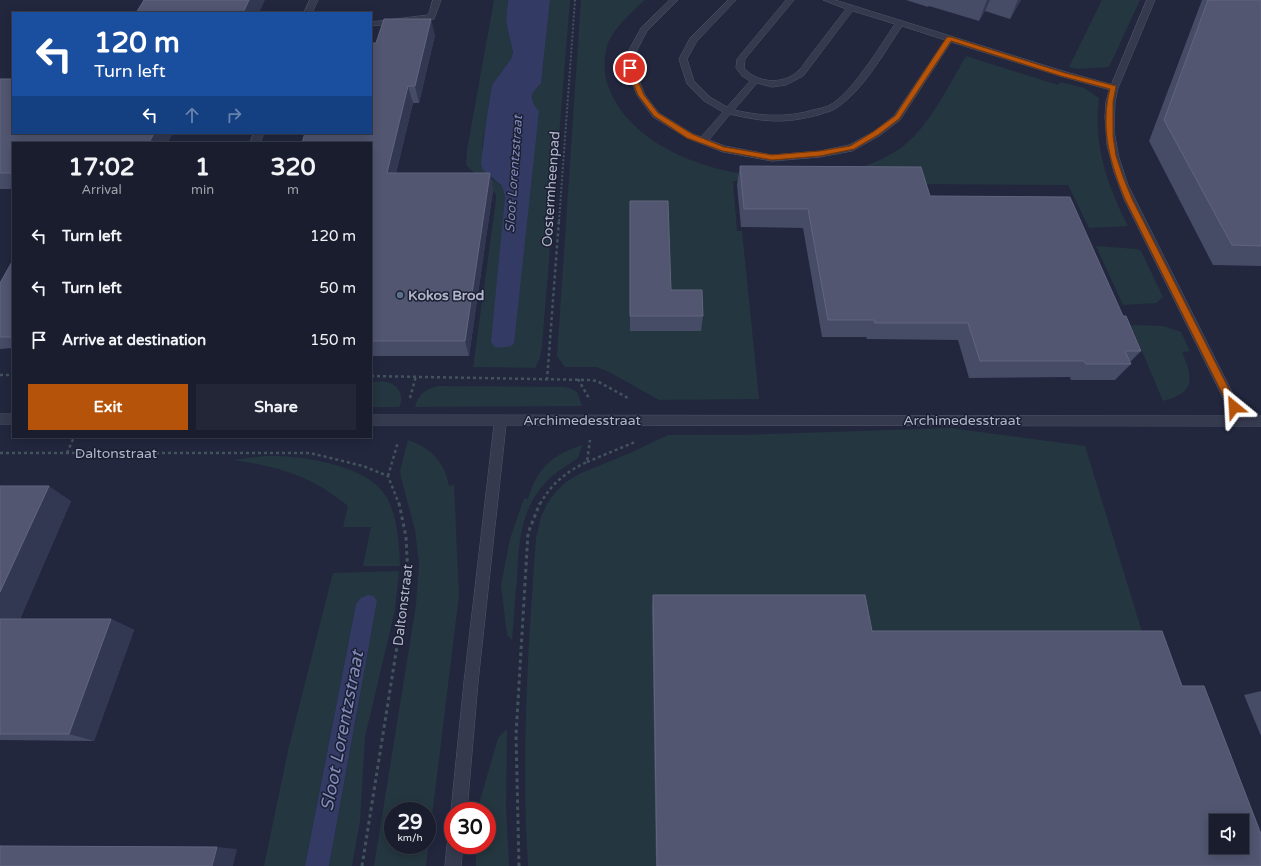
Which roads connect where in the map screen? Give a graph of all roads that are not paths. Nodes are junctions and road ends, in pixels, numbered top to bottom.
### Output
1 (314, 0) edge
2 (436, 0) edge
3 (674, 0) edge
4 (732, 0) edge
5 (790, 0) edge
6 (827, 0) edge
7 (1150, 0) edge
8 (851, 8) junction
9 (308, 12) edge
10 (900, 23) junction
11 (372, 24) edge
12 (949, 39) junction
13 (755, 80) junction
14 (1114, 88) junction
15 (728, 111) junction
16 (703, 141) junction
17 (0, 419) edge
18 (12, 419) edge
19 (372, 420) edge
20 (501, 420) junction
21 (1241, 421) junction
22 (1261, 421) edge
23 (460, 802) edge
24 (454, 854) edge
25 (453, 866) edge

1 - 9 street
2 - 11 street
3 - 16 street
4 - 15 street
5 - 13 street
6 - 8 street
7 - 14 street
8 - 10 street
8 - 13 street
10 - 12 street
10 - 15 street
12 - 14 street
12 - 16 street
13 - 15 street
14 - 21 street
15 - 16 street
17 - 18 street
19 - 20 street
20 - 21 street, Archimedesstraat
20 - 23 street
21 - 22 street, Archimedesstraat
24 - 25 street

